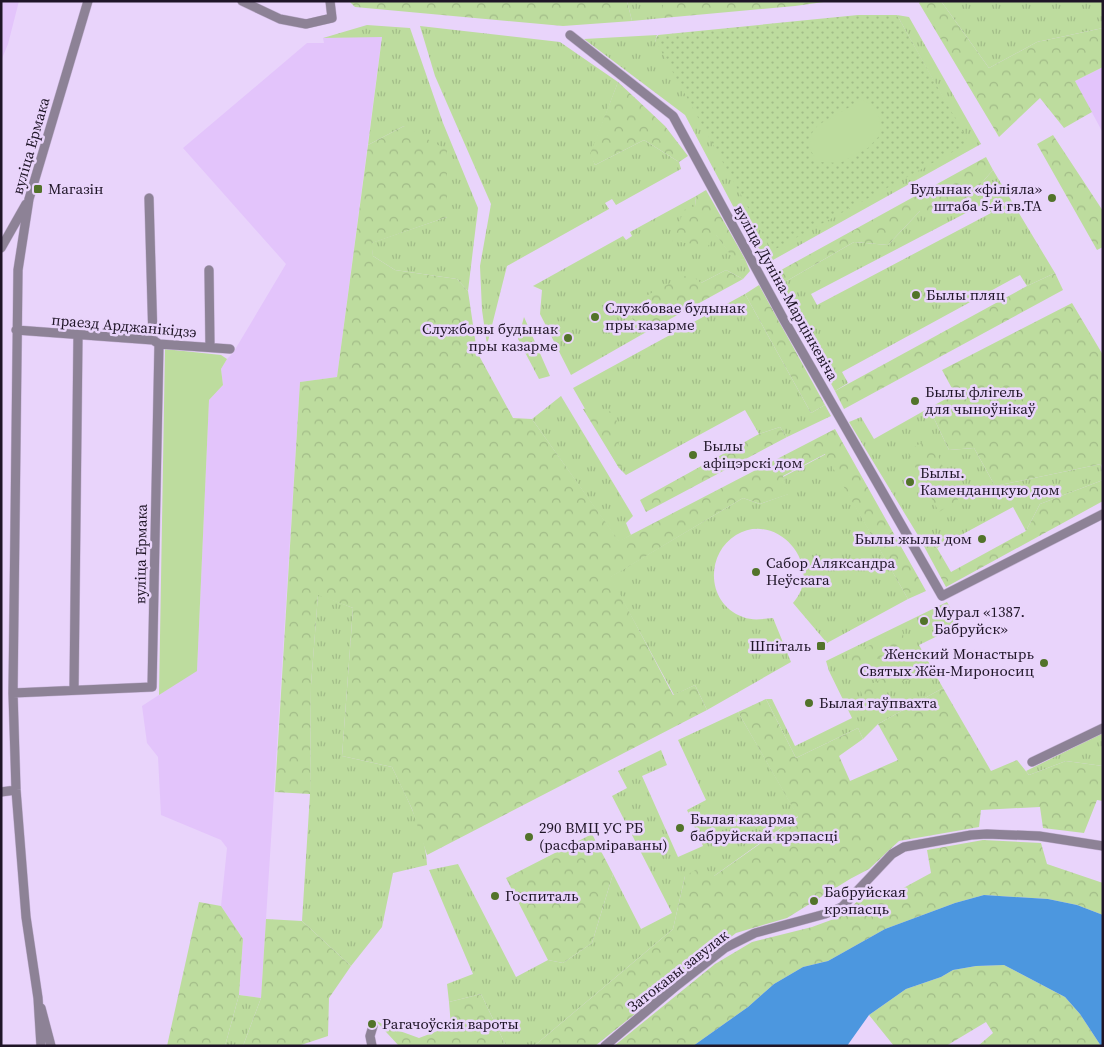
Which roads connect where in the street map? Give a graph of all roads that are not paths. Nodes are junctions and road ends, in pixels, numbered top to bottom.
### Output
1 (88, 1) edge
2 (242, 1) edge
3 (330, 1) edge
4 (570, 35) dead end
5 (149, 198) dead end
6 (29, 199) junction
7 (1, 248) edge
8 (209, 270) dead end
9 (16, 330) junction
10 (78, 336) junction
11 (156, 342) junction
12 (210, 347) junction
13 (230, 348) dead end
14 (1103, 514) edge
15 (74, 689) junction
16 (12, 692) junction
17 (1103, 728) edge
18 (1032, 762) dead end
19 (16, 790) junction
20 (1, 792) edge
21 (1103, 846) edge
22 (38, 998) junction
23 (372, 1026) dead end
24 (41, 1046) edge
25 (51, 1046) edge
26 (372, 1046) edge
27 (605, 1046) edge

1 - 6 street, вуліца Ермака
2 - 3 street
4 - 14 street, вуліца Дуніна-Марцінкевіча
5 - 11 street, вуліца Ермака
6 - 7 street
6 - 9 street, вуліца Ермака
8 - 12 street
9 - 10 street, праезд Арджанікідзэ
9 - 16 street, вуліца Ермака
10 - 11 street, праезд Арджанікідзэ
10 - 15 street
11 - 12 street, праезд Арджанікідзэ
11 - 15 street, вуліца Ермака
12 - 13 street, праезд Арджанікідзэ
15 - 16 street, вуліца Ермака
16 - 19 street, вуліца Ермака
17 - 18 street
19 - 20 street
19 - 22 street, вуліца Ермака
21 - 27 street, Затокавы завулак
22 - 24 street, вуліца Ермака
22 - 25 street, вуліца Ермака
23 - 26 street

